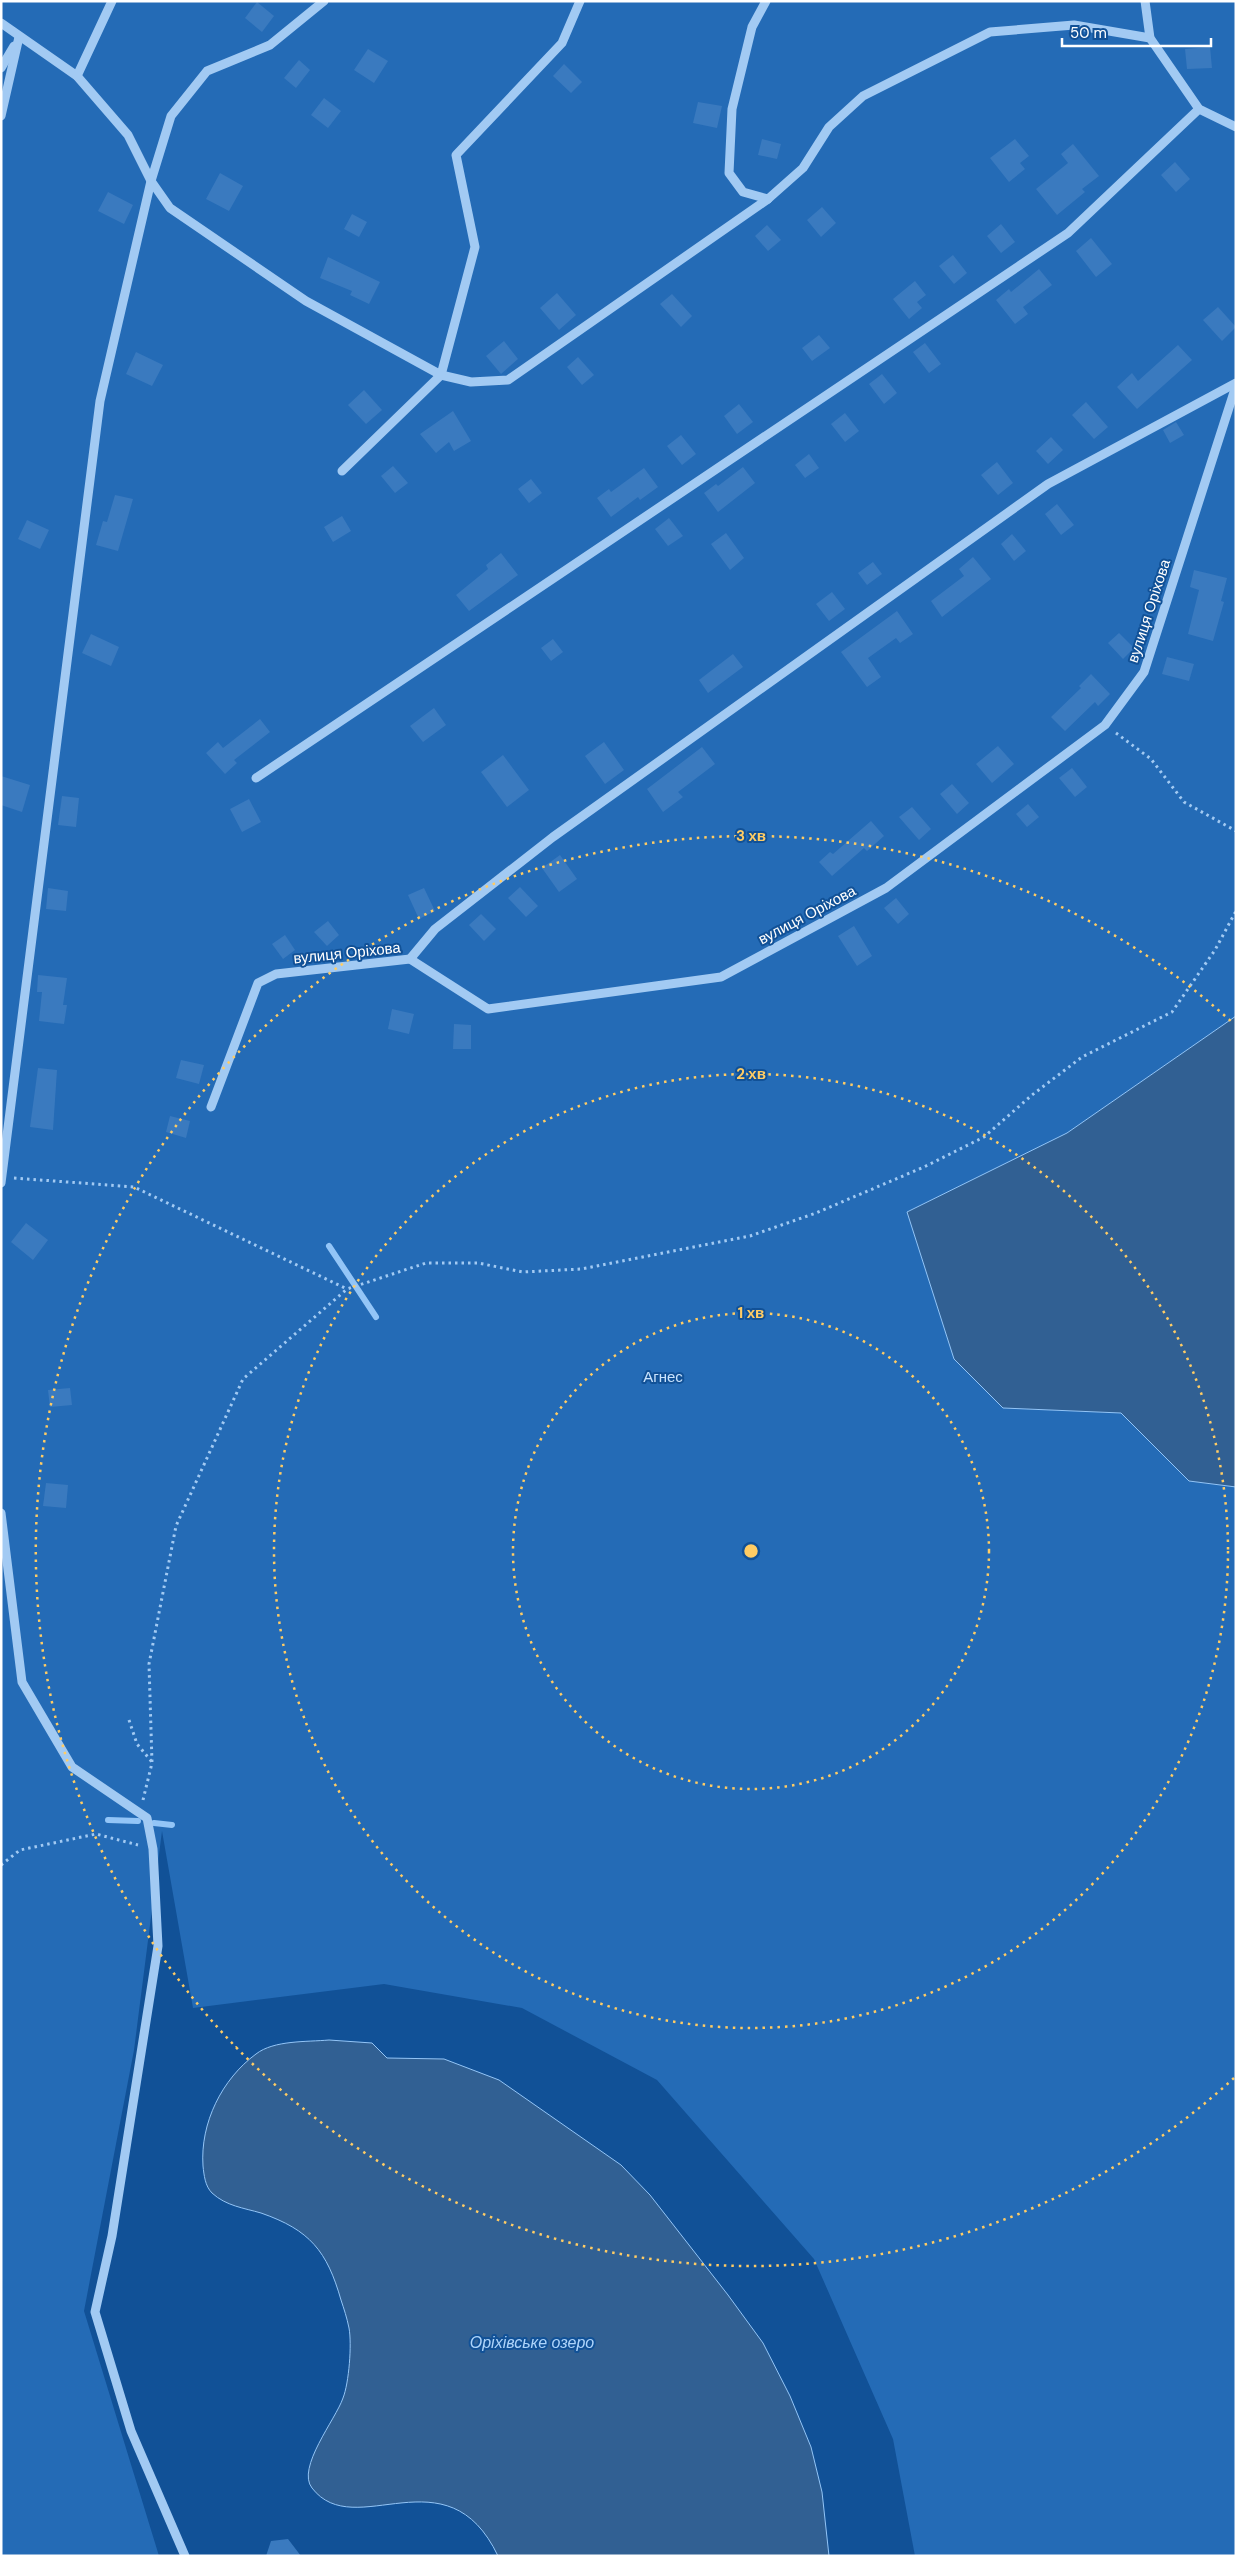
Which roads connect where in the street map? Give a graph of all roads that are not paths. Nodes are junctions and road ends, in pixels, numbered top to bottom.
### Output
1 (112, 1) edge
2 (324, 1) edge
3 (580, 1) edge
4 (766, 1) edge
5 (1145, 1) edge
6 (1, 23) edge
7 (19, 37) junction
8 (1150, 38) junction
9 (1, 68) edge
10 (77, 76) junction
11 (1199, 109) junction
12 (1, 116) edge
13 (1236, 127) edge
14 (151, 181) junction
15 (768, 199) junction
16 (441, 375) junction
17 (1236, 384) edge
18 (342, 471) dead end
19 (256, 778) dead end
20 (410, 959) junction
21 (211, 1107) dead end
22 (2, 1180) edge
23 (1, 1513) edge
24 (185, 2556) edge

1 - 10 lane
2 - 14 lane
3 - 16 lane
4 - 15 lane
5 - 8 lane
6 - 7 lane
7 - 9 lane
7 - 10 lane
7 - 12 lane
8 - 11 lane
8 - 15 lane
10 - 14 lane
11 - 13 lane
11 - 19 lane
14 - 16 lane
14 - 22 lane
15 - 16 lane
16 - 18 lane
17 - 20 lane
17 - 20 lane, вулиця Оріхова
20 - 21 lane, вулиця Оріхова
23 - 24 lane

